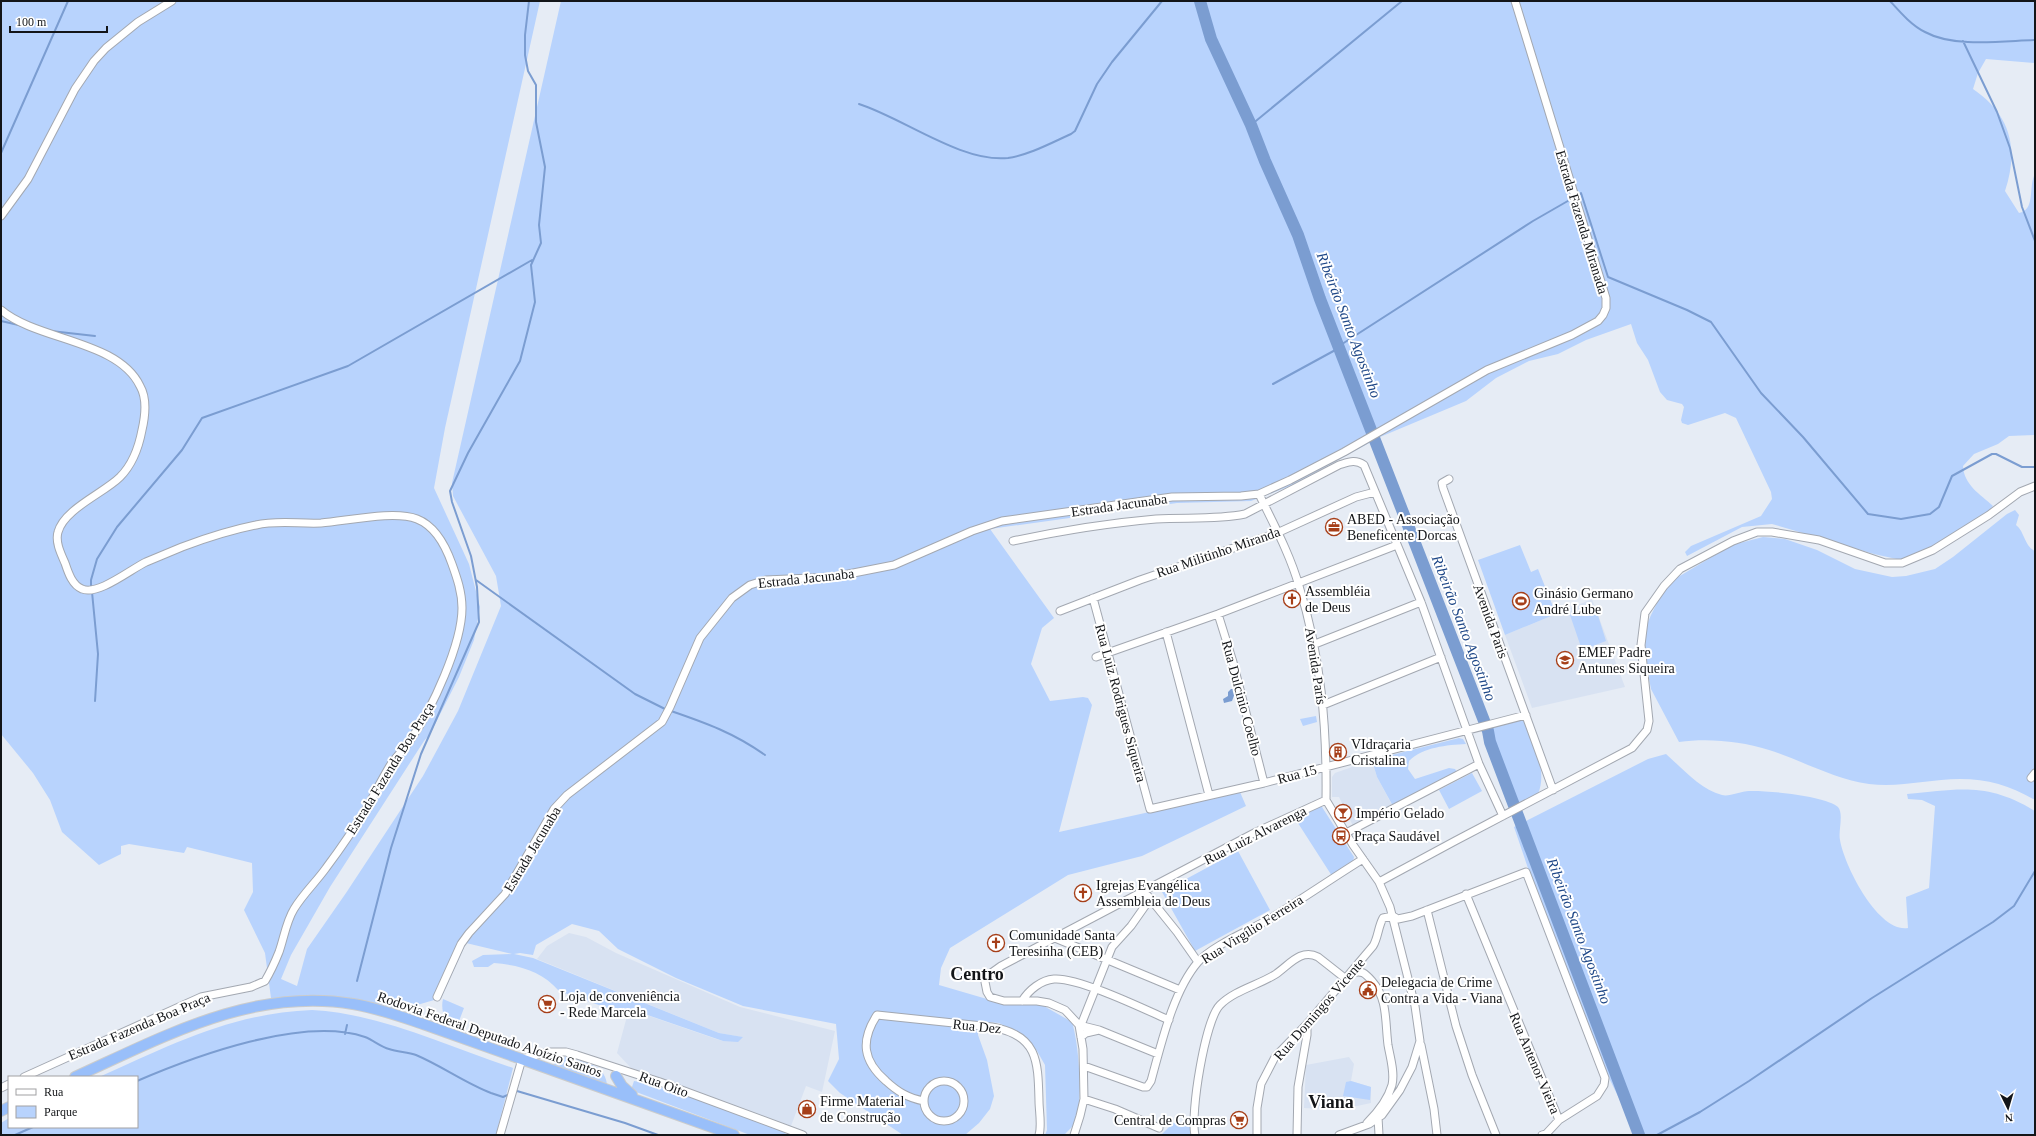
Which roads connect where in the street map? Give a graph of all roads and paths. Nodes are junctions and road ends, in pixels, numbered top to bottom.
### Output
1 (172, 1) edge
2 (1515, 1) edge
3 (1, 216) edge
4 (1, 310) edge
5 (1364, 440) joint
6 (1449, 479) dead end
7 (2035, 486) edge
8 (1375, 492) junction
9 (1259, 494) junction
10 (1264, 504) junction
11 (1277, 533) junction
12 (1013, 541) dead end
13 (1397, 545) junction
14 (1299, 584) junction
15 (1093, 598) junction
16 (1421, 602) junction
17 (1060, 611) dead end
18 (1218, 614) junction
19 (1166, 632) junction
20 (1315, 644) junction
21 (1107, 653) junction
22 (1096, 657) dead end
23 (1441, 657) junction
24 (1323, 705) junction
25 (1526, 715) junction
26 (1467, 731) junction
27 (1479, 764) junction
28 (1326, 766) junction
29 (1264, 783) junction
30 (1554, 790) junction
31 (1209, 795) junction
32 (1326, 800) junction
33 (1150, 809) joint
34 (1506, 814) junction
35 (1346, 832) junction
36 (1363, 859) junction
37 (1380, 882) junction
38 (1144, 891) junction
39 (1466, 894) junction
40 (1150, 899) junction
41 (1427, 910) junction
42 (1393, 916) junction
43 (1055, 938) junction
44 (1106, 960) junction
45 (1198, 962) junction
46 (1352, 973) junction
47 (1346, 979) junction
48 (1094, 989) junction
49 (1180, 990) junction
50 (437, 996) dead end
51 (1022, 1001) junction
52 (1169, 1020) junction
53 (1307, 1024) junction
54 (1080, 1025) junction
55 (1099, 1030) junction
56 (1081, 1037) junction
57 (1420, 1041) junction
58 (1158, 1054) junction
59 (522, 1059) junction
60 (1084, 1066) junction
61 (615, 1071) junction
62 (26, 1076) edge
63 (77, 1076) edge
64 (607, 1089) junction
65 (636, 1099) junction
66 (1084, 1099) junction
67 (924, 1101) junction
68 (1378, 1116) junction
69 (1559, 1120) junction
70 (1159, 1128) dead end
71 (500, 1135) edge
72 (734, 1135) edge
73 (802, 1135) edge
74 (1039, 1135) edge
75 (1074, 1135) edge
76 (1195, 1135) edge
77 (1257, 1135) edge
78 (1297, 1135) edge
79 (1339, 1135) edge
80 (1379, 1135) edge
81 (1437, 1135) edge
82 (1496, 1135) edge
83 (1542, 1135) edge

1 - 3 street
2 - 5 street, Estrada Fazenda Miranada
4 - 62 street, Estrada Fazenda Boa Praça
5 - 9 street, Estrada Jacunaba
6 - 25 street, Avenida Paris
7 - 30 street
8 - 10 street
8 - 11 street, Rua Militinho Miranda
8 - 13 street
9 - 10 street, Avenida París
9 - 50 street, Estrada Jacunaba
10 - 11 street, Avenida París
10 - 12 street
11 - 14 street, Avenida París
11 - 15 street, Rua Militinho Miranda
13 - 14 street
13 - 16 street
14 - 18 street
14 - 20 street, Avenida París
15 - 17 street, Rua Militinho Miranda
15 - 21 street, Rua Luiz Rodrigues Siqueira
16 - 20 street
16 - 23 street
18 - 19 street
18 - 29 street, Rua Dulcinio Coelho
19 - 21 street
19 - 31 street
20 - 24 street, Avenida París
21 - 22 street
21 - 33 street, Rua Luiz Rodrigues Siqueira
23 - 24 street
23 - 26 street
24 - 28 street, Avenida París
25 - 26 street, Rua 15
25 - 30 street, Avenida Paris
26 - 27 street
26 - 28 street, Rua 15
27 - 34 street
27 - 35 street
28 - 29 street, Rua 15
28 - 32 street, Avenida París
29 - 31 street, Rua 15
30 - 34 street
31 - 33 street, Rua 15
32 - 35 street
32 - 38 street, Rua Luiz Alvarenga
34 - 37 street
35 - 36 street
36 - 37 street
36 - 45 street, Rua Virgílio Ferreira
37 - 42 street
38 - 40 street
38 - 43 street, Rua Luiz Alvarenga
39 - 41 street
39 - 69 street, Rua Antenor Vieira
39 - 69 street
40 - 44 street
40 - 45 street
41 - 42 street
41 - 82 street
42 - 46 street, Rua Domingos Vicente
42 - 57 street
43 - 44 street
43 - 51 street, Rua Luiz Alvarenga
44 - 48 street
44 - 49 street
45 - 49 street, Rua Virgílio Ferreira
46 - 47 street, Rua Domingos Vicente
46 - 68 street
47 - 53 street, Rua Domingos Vicente
47 - 76 street
48 - 51 street
48 - 52 street
48 - 54 street
49 - 52 street, Rua Virgílio Ferreira
51 - 54 street, Rua Luiz Alvarenga
52 - 58 street, Rua Virgílio Ferreira
53 - 77 street, Rua Domingos Vicente
53 - 78 street
54 - 55 street
54 - 56 street
55 - 56 street
55 - 58 street
56 - 60 street
57 - 68 street
57 - 81 street
58 - 60 street, Rua Virgílio Ferreira
59 - 61 street, Rua Oito
59 - 63 highway, Rodovia Federal Deputado Aloízio Santos
59 - 64 highway, Rodovia Federal Deputado Aloízio Santos
59 - 71 street
60 - 66 street
61 - 64 street
61 - 65 highway
61 - 73 street, Rua Oito
64 - 65 highway, Rodovia Federal Deputado Aloízio Santos
65 - 72 highway, Rodovia Federal Deputado Aloízio Santos
66 - 70 street
66 - 75 street
67 - 67 street
67 - 74 street, Rua Dez
68 - 79 street
68 - 80 street
69 - 83 street

